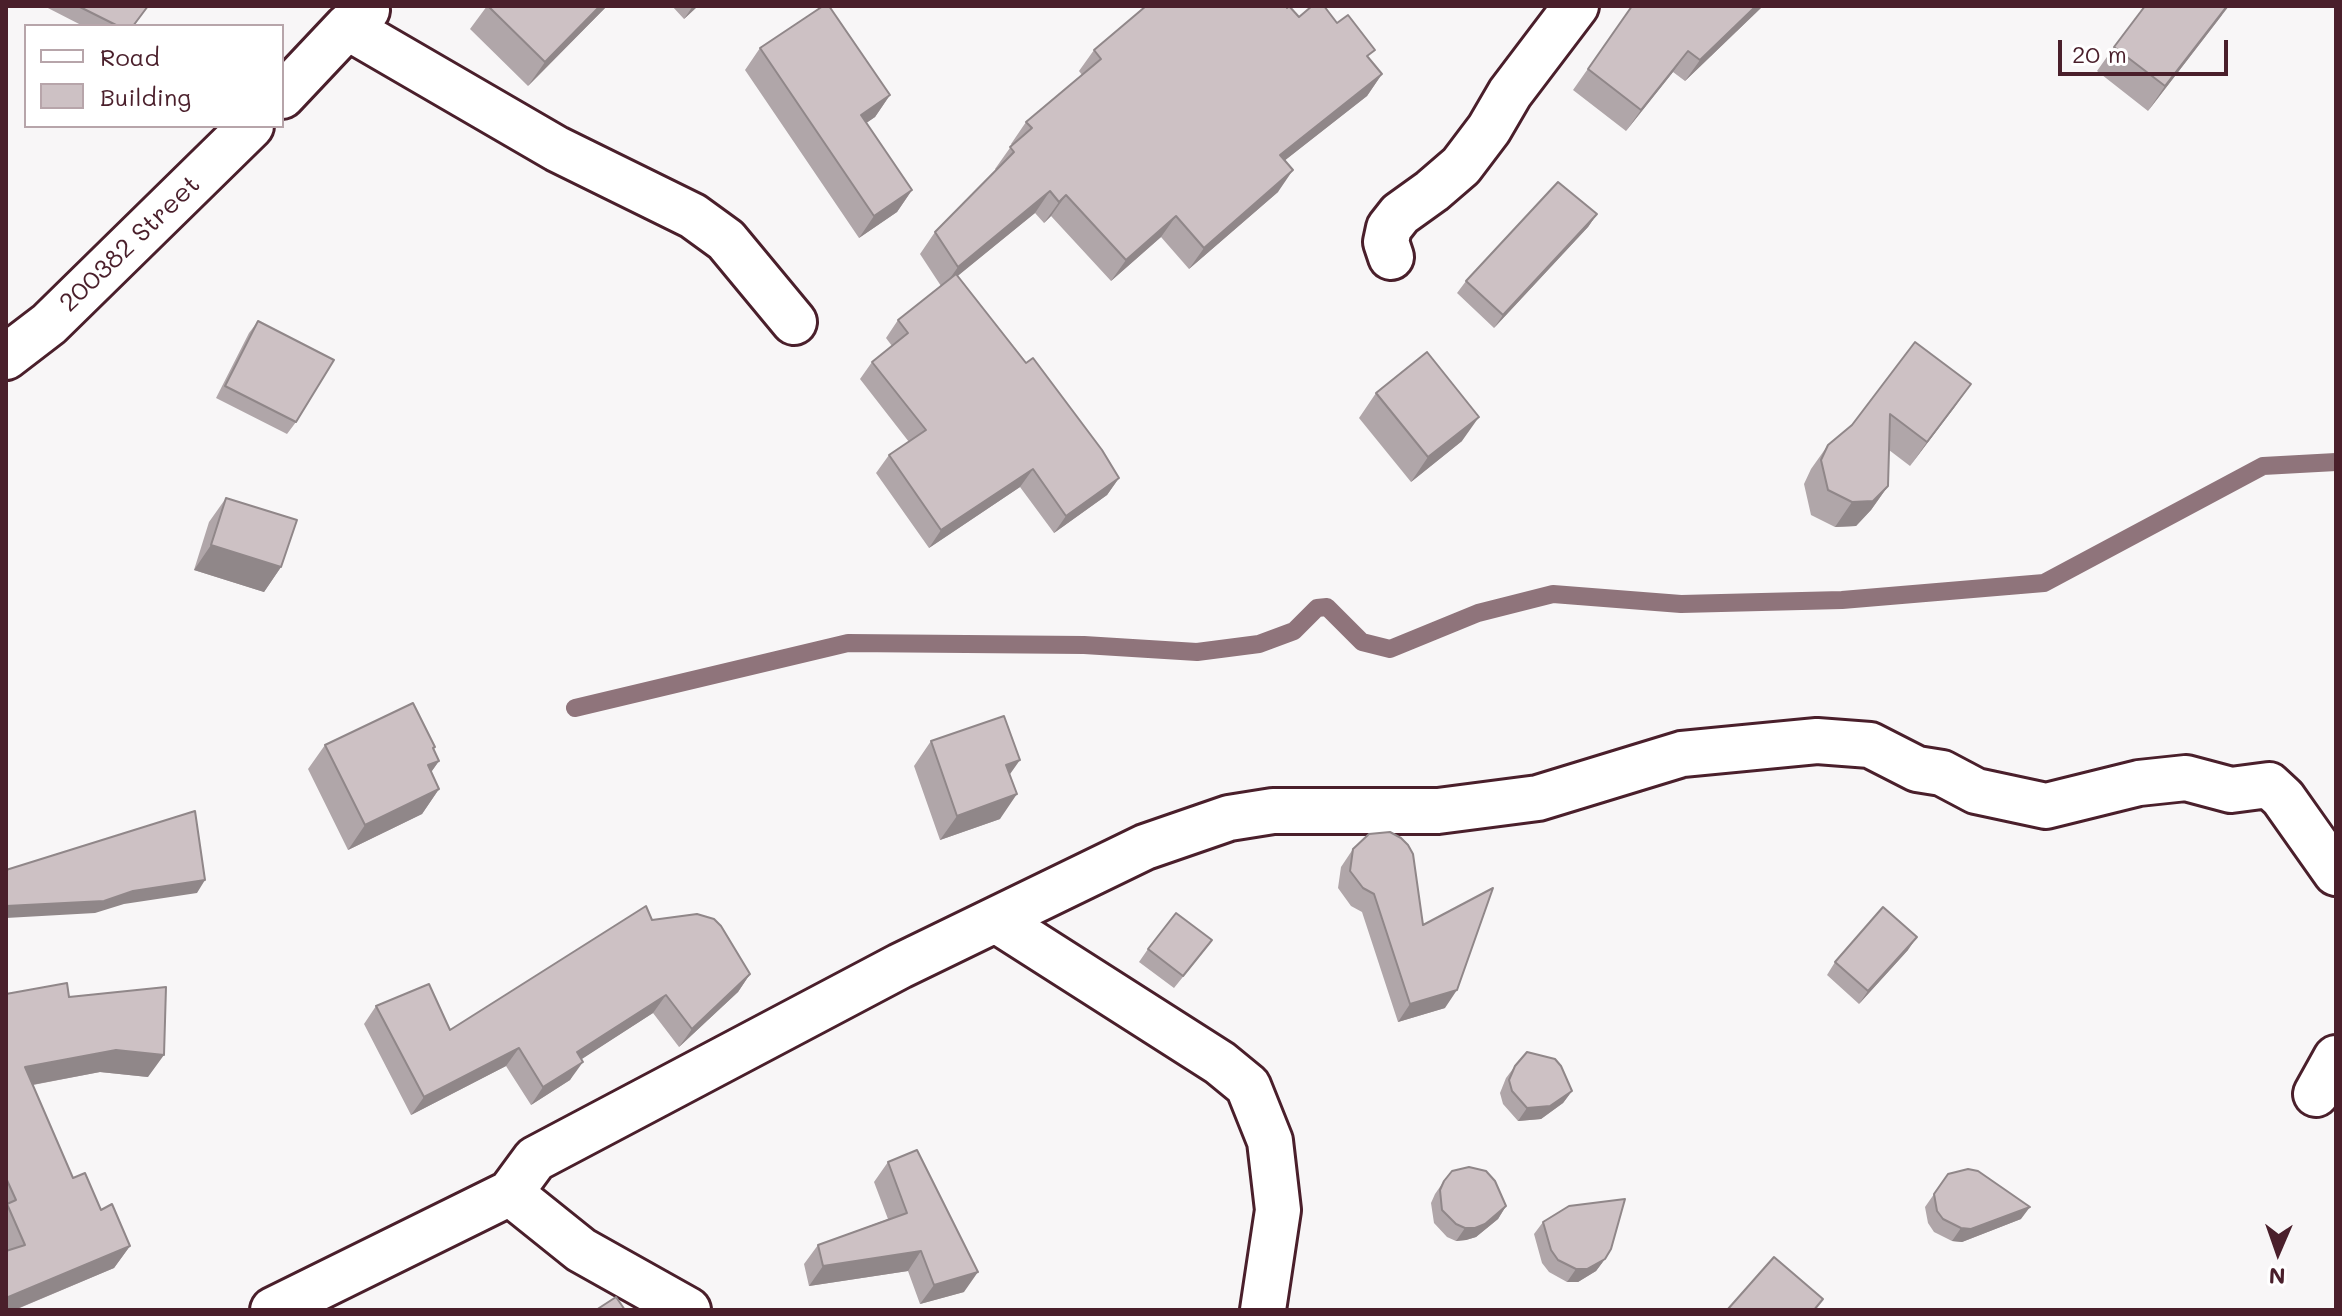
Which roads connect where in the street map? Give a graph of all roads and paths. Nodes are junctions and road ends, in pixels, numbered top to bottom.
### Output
1 (1576, 6) edge
2 (359, 16) edge
3 (284, 94) edge
4 (249, 128) edge
5 (1391, 257) dead end
6 (794, 322) dead end
7 (6, 357) edge
8 (2336, 873) edge
9 (996, 920) junction
10 (510, 1193) junction
11 (273, 1310) edge
12 (688, 1310) edge
13 (1263, 1310) edge

1 - 5 street
2 - 3 street
2 - 6 street
4 - 7 street, 200382 Street
8 - 9 street
9 - 10 street
9 - 13 street
10 - 11 street
10 - 12 street

